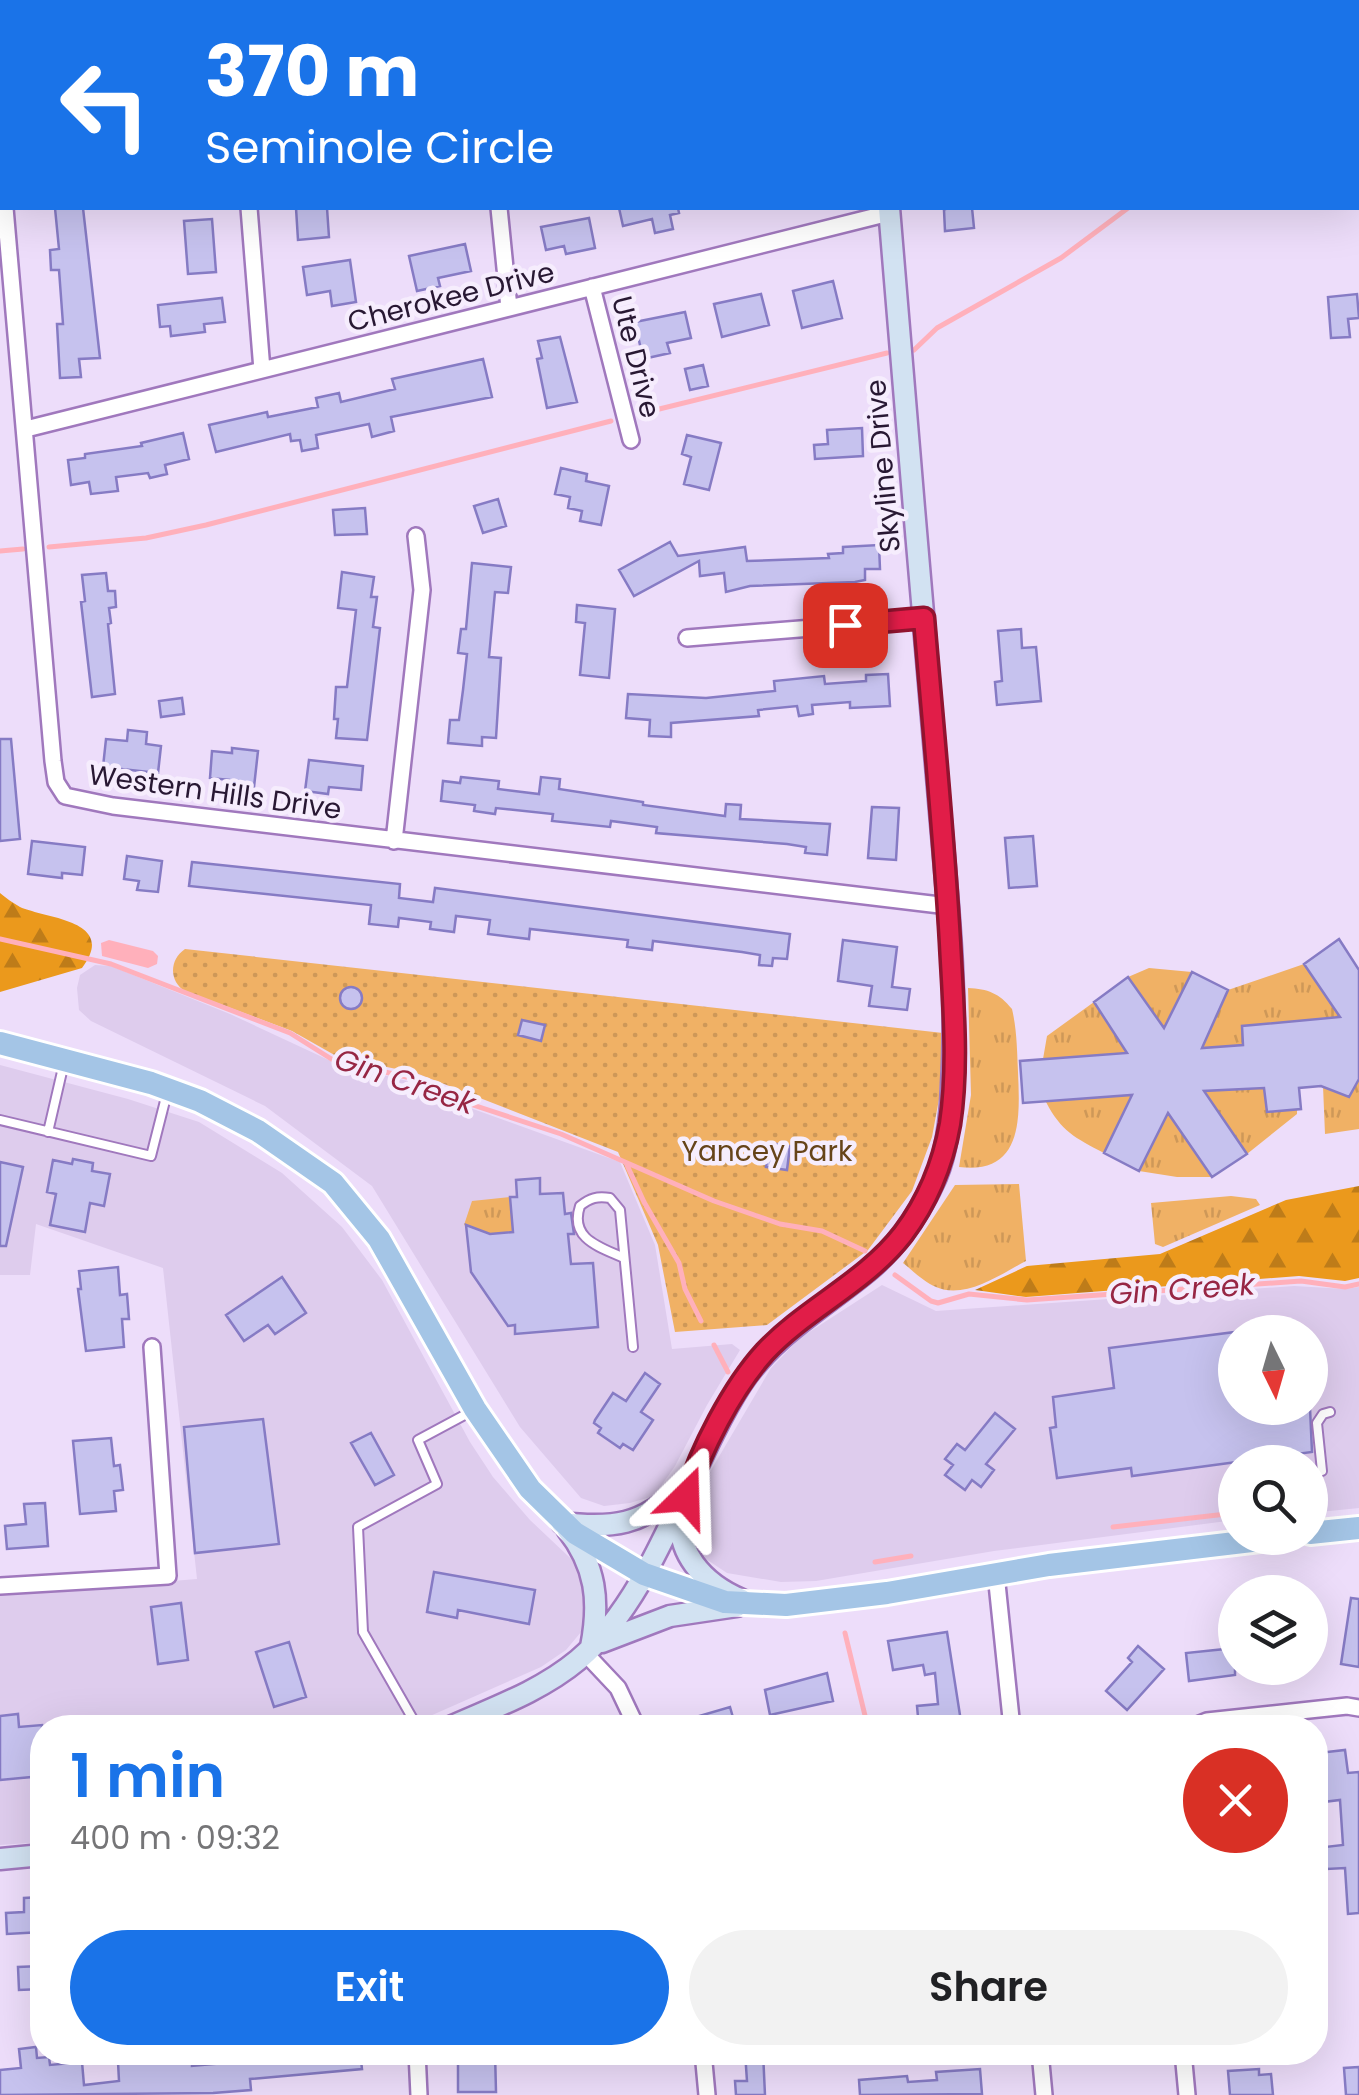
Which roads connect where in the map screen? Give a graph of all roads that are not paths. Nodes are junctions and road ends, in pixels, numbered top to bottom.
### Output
1 (5, 210) edge
2 (249, 210) edge
3 (500, 210) edge
4 (889, 210) edge
5 (592, 288) junction
6 (509, 308) junction
7 (262, 370) junction
8 (26, 429) junction
9 (631, 440) dead end
10 (416, 536) dead end
11 (924, 618) junction
12 (688, 638) dead end
13 (394, 841) junction
14 (948, 906) junction
15 (0, 1043) edge
16 (65, 1060) junction
17 (168, 1088) junction
18 (0, 1120) edge
19 (48, 1132) junction
20 (624, 1258) junction
21 (633, 1347) dead end
22 (152, 1348) dead end
23 (475, 1410) junction
24 (1330, 1412) dead end
25 (1319, 1445) edge
26 (692, 1477) junction
27 (562, 1523) junction
28 (1359, 1528) edge
29 (1328, 1532) edge
30 (1218, 1546) edge
31 (644, 1574) junction
32 (996, 1574) junction
33 (0, 1586) edge
34 (754, 1605) junction
35 (588, 1650) junction
36 (1359, 1708) edge
37 (411, 1715) edge
38 (477, 1715) edge
39 (630, 1715) edge
40 (1011, 1715) edge
41 (1263, 1715) edge
42 (30, 1856) edge
43 (0, 1859) edge
44 (418, 2065) edge
45 (705, 2065) edge
46 (1041, 2065) edge
47 (1184, 2065) edge
48 (419, 2095) edge
49 (706, 2095) edge
50 (1044, 2095) edge
51 (1187, 2095) edge

1 - 8 street, Western Hills Drive
2 - 7 street
3 - 6 street
4 - 5 street, Cherokee Drive
4 - 11 street, Skyline Drive
5 - 6 street, Cherokee Drive
5 - 9 street, Ute Drive
6 - 7 street, Cherokee Drive
7 - 8 street, Cherokee Drive
8 - 13 street, Western Hills Drive
10 - 13 street
11 - 12 street
11 - 14 street, Skyline Drive
13 - 14 street, Western Hills Drive
14 - 26 street, Skyline Drive
15 - 16 main road
16 - 17 main road
16 - 19 lane
17 - 19 lane
17 - 23 main road
18 - 19 lane
20 - 20 lane
20 - 21 lane
22 - 33 street
23 - 27 main road
23 - 37 lane
24 - 25 lane
26 - 27 street
26 - 31 street, Skyline Drive
26 - 34 street
27 - 31 main road
27 - 35 street
28 - 29 main road
30 - 32 main road
31 - 34 main road
31 - 35 street, Skyline Drive
32 - 34 main road
32 - 40 street
34 - 35 street
35 - 38 street
35 - 39 street
36 - 41 street
42 - 43 street
44 - 48 street
45 - 49 street
46 - 50 street
47 - 51 street

